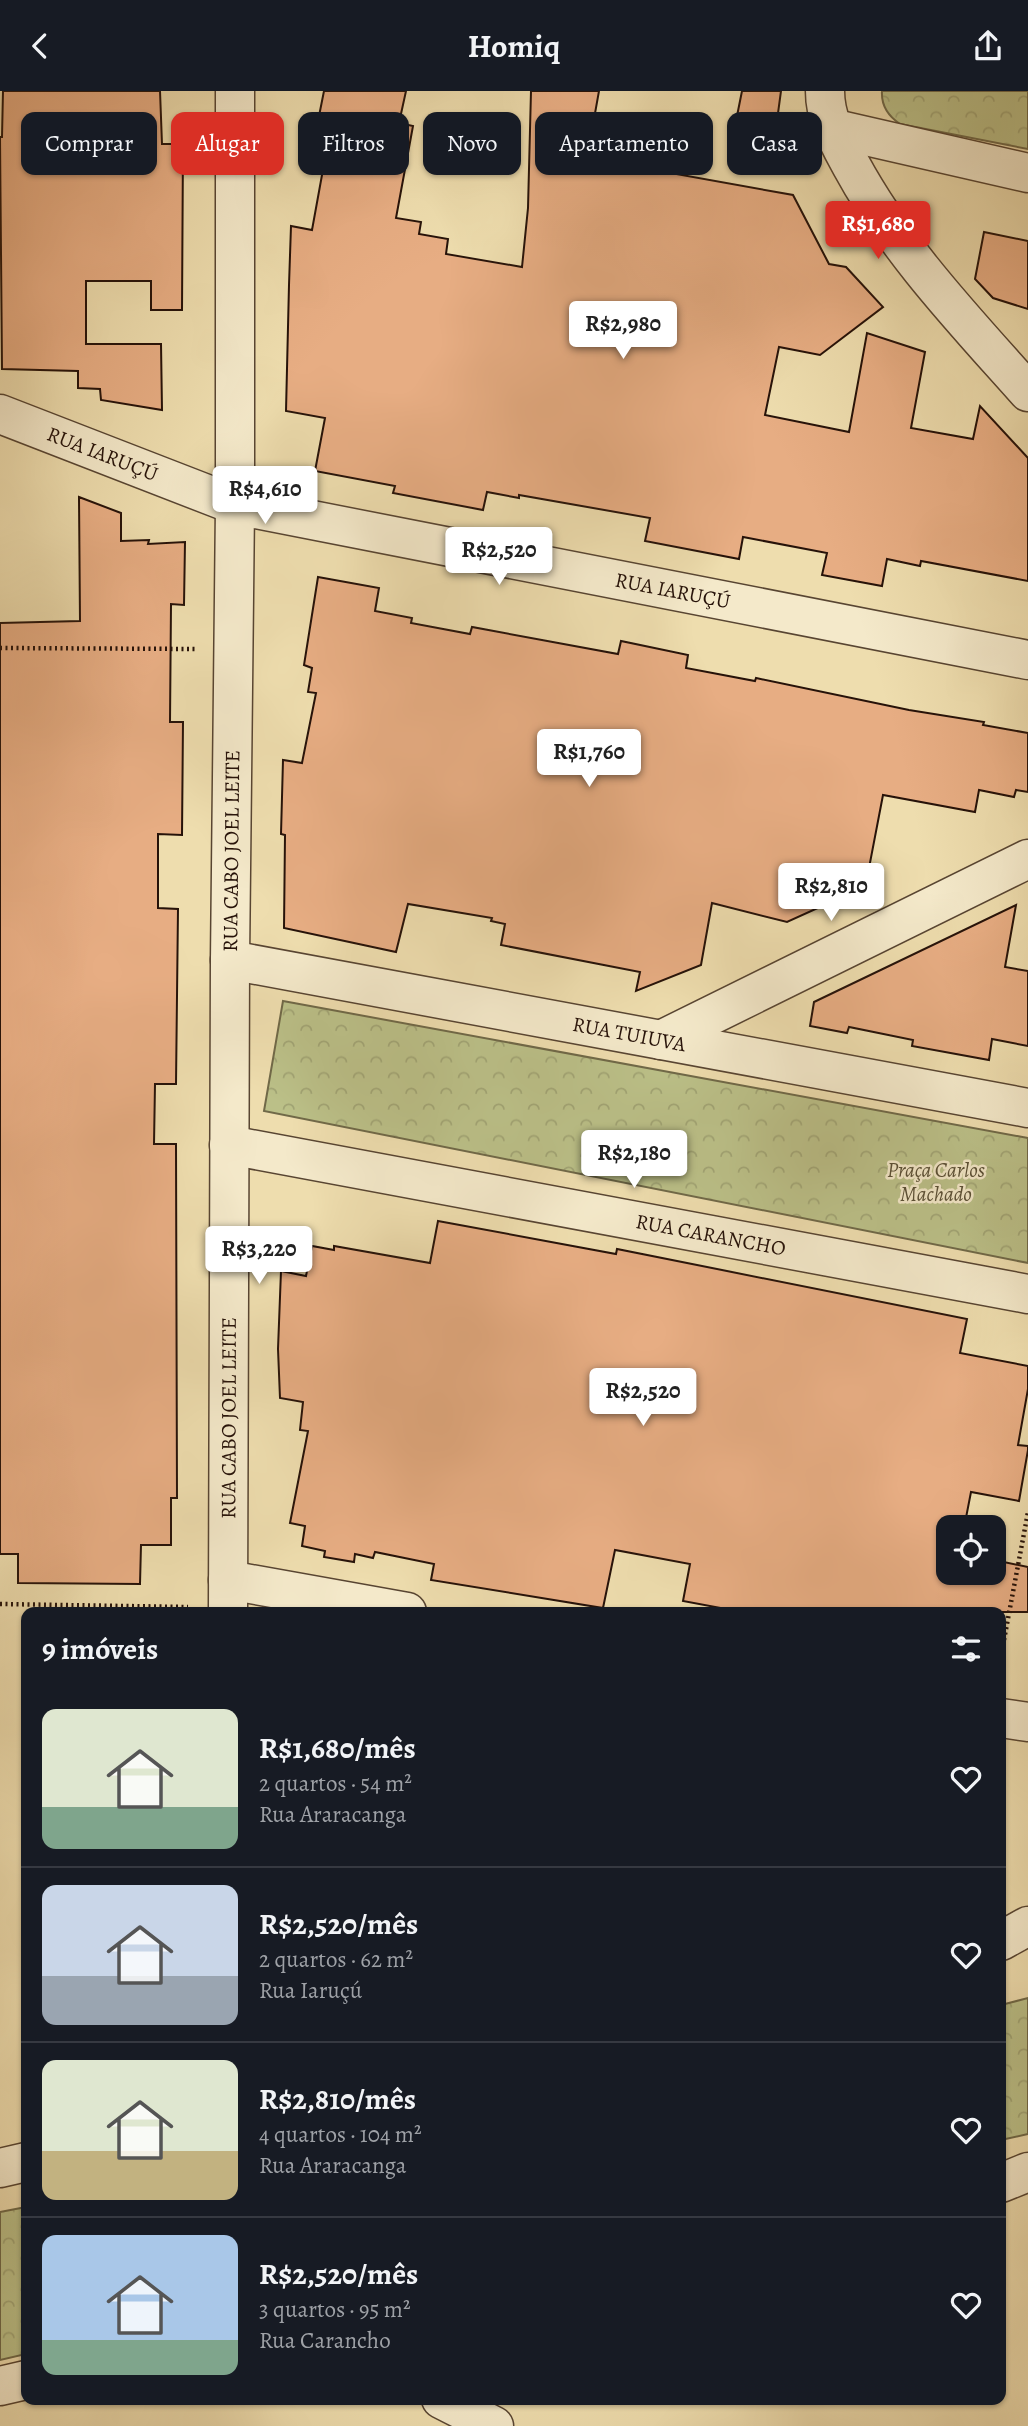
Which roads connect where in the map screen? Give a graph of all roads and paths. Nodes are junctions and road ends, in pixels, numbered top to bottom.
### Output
1 (235, 91) edge
2 (828, 109) edge
3 (1028, 173) edge
4 (1028, 392) edge
5 (0, 414) edge
6 (235, 505) junction
7 (0, 648) edge
8 (232, 649) junction
9 (1028, 660) edge
10 (1028, 859) edge
11 (230, 960) junction
12 (661, 1040) junction
13 (1028, 1108) edge
14 (229, 1145) junction
15 (1028, 1294) edge
16 (1028, 1512) edge
17 (228, 1600) edge
18 (0, 1604) edge
19 (332, 1607) edge
20 (1006, 1629) edge
21 (1006, 1719) edge
22 (1028, 1722) edge
23 (1028, 1926) edge
24 (1006, 1938) edge
25 (21, 2163) edge
26 (0, 2168) edge
27 (1028, 2172) edge
28 (1006, 2181) edge
29 (21, 2381) edge
30 (0, 2386) edge
31 (453, 2405) edge
32 (494, 2426) edge

1 - 6 street, RUA CABO JOEL LEITE
2 - 3 street
2 - 4 street
5 - 6 street, RUA IARUÇÚ
6 - 8 street, RUA CABO JOEL LEITE
6 - 9 street, RUA IARUÇÚ
7 - 8 path
8 - 11 street, RUA CABO JOEL LEITE
10 - 12 street
11 - 12 street, RUA TUIUVA
11 - 14 street, RUA CABO JOEL LEITE
12 - 13 street, RUA TUIUVA
14 - 15 street, RUA CARANCHO
14 - 17 street, RUA CABO JOEL LEITE
16 - 20 path
17 - 18 path
17 - 19 street
21 - 22 street
23 - 24 street
25 - 26 street
27 - 28 street
29 - 30 street
31 - 32 street

